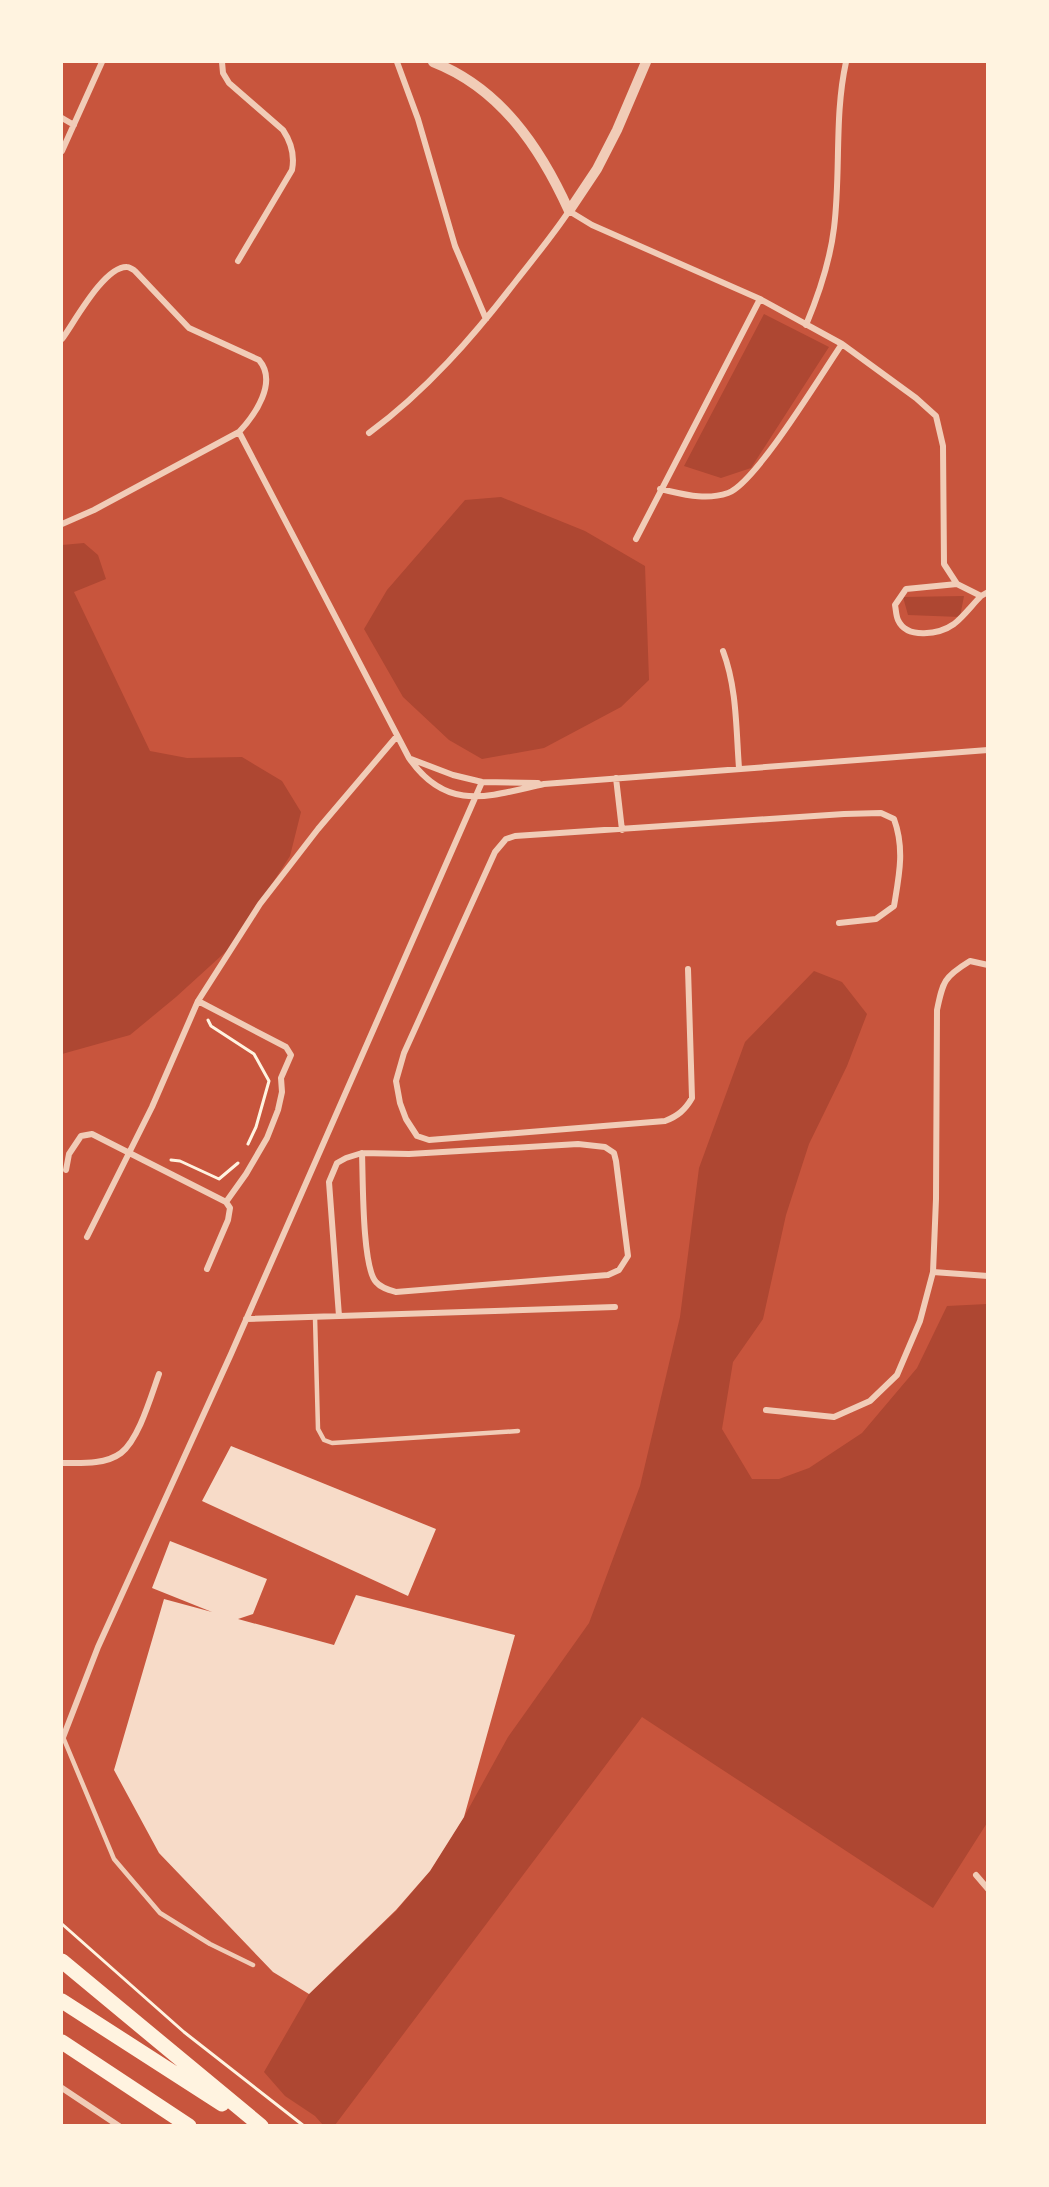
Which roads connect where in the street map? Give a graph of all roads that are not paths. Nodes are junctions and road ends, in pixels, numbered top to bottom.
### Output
1 (102, 62) edge
2 (222, 62) edge
3 (397, 62) edge
4 (433, 62) edge
5 (646, 62) edge
6 (846, 62) edge
7 (62, 118) edge
8 (74, 124) junction
9 (62, 151) edge
10 (569, 211) junction
11 (238, 261) dead end
12 (760, 299) junction
13 (486, 319) junction
14 (806, 326) junction
15 (62, 339) edge
16 (842, 344) junction
17 (239, 432) junction
18 (369, 433) dead end
19 (660, 489) junction
20 (62, 524) edge
21 (636, 539) dead end
22 (957, 584) junction
23 (987, 592) edge
24 (981, 596) junction
25 (723, 651) dead end
26 (397, 736) junction
27 (987, 750) edge
28 (409, 758) junction
29 (739, 768) junction
30 (616, 778) junction
31 (482, 782) junction
32 (544, 784) junction
33 (477, 798) junction
34 (622, 830) junction
35 (839, 923) dead end
36 (987, 965) edge
37 (688, 969) dead end
38 (198, 1001) junction
39 (128, 1154) junction
40 (362, 1154) junction
41 (66, 1170) dead end
42 (226, 1202) junction
43 (87, 1237) dead end
44 (207, 1269) dead end
45 (933, 1272) junction
46 (987, 1276) edge
47 (615, 1307) dead end
48 (339, 1316) junction
49 (315, 1317) junction
50 (246, 1318) junction
51 (159, 1374) dead end
52 (766, 1410) dead end
53 (518, 1431) dead end
54 (62, 1463) edge
55 (62, 1738) edge
56 (976, 1875) dead end
57 (987, 1889) edge
58 (63, 1960) edge
59 (253, 1965) dead end
60 (62, 2001) edge
61 (62, 2042) edge
62 (62, 2088) edge
63 (119, 2126) edge
64 (189, 2126) edge
65 (254, 2126) edge
66 (261, 2126) edge

1 - 8 street
2 - 11 street
3 - 13 street
4 - 10 street
5 - 10 street
6 - 14 street
7 - 8 street
8 - 9 street
10 - 12 street
10 - 13 street
12 - 14 street
12 - 19 street
13 - 18 street
14 - 16 street
15 - 17 street
16 - 19 street
16 - 22 street
17 - 20 street
17 - 26 street
19 - 21 street
22 - 24 street
22 - 24 street
23 - 24 street
25 - 29 street
26 - 28 street
26 - 38 street
27 - 29 street
28 - 31 street
28 - 33 street
29 - 30 street
30 - 32 street
30 - 34 street
31 - 32 street
31 - 33 street
32 - 33 street
33 - 50 street
34 - 35 street
34 - 37 street
36 - 45 street
38 - 39 street
38 - 42 street
39 - 41 street
39 - 42 street
39 - 43 street
40 - 40 street
40 - 48 street
42 - 44 street
45 - 46 street
45 - 52 street
47 - 48 street
48 - 49 street
49 - 50 street
49 - 53 lane
50 - 55 street
51 - 54 street
55 - 59 lane
56 - 57 street
58 - 66 highway
60 - 65 highway
61 - 64 highway
62 - 63 street

